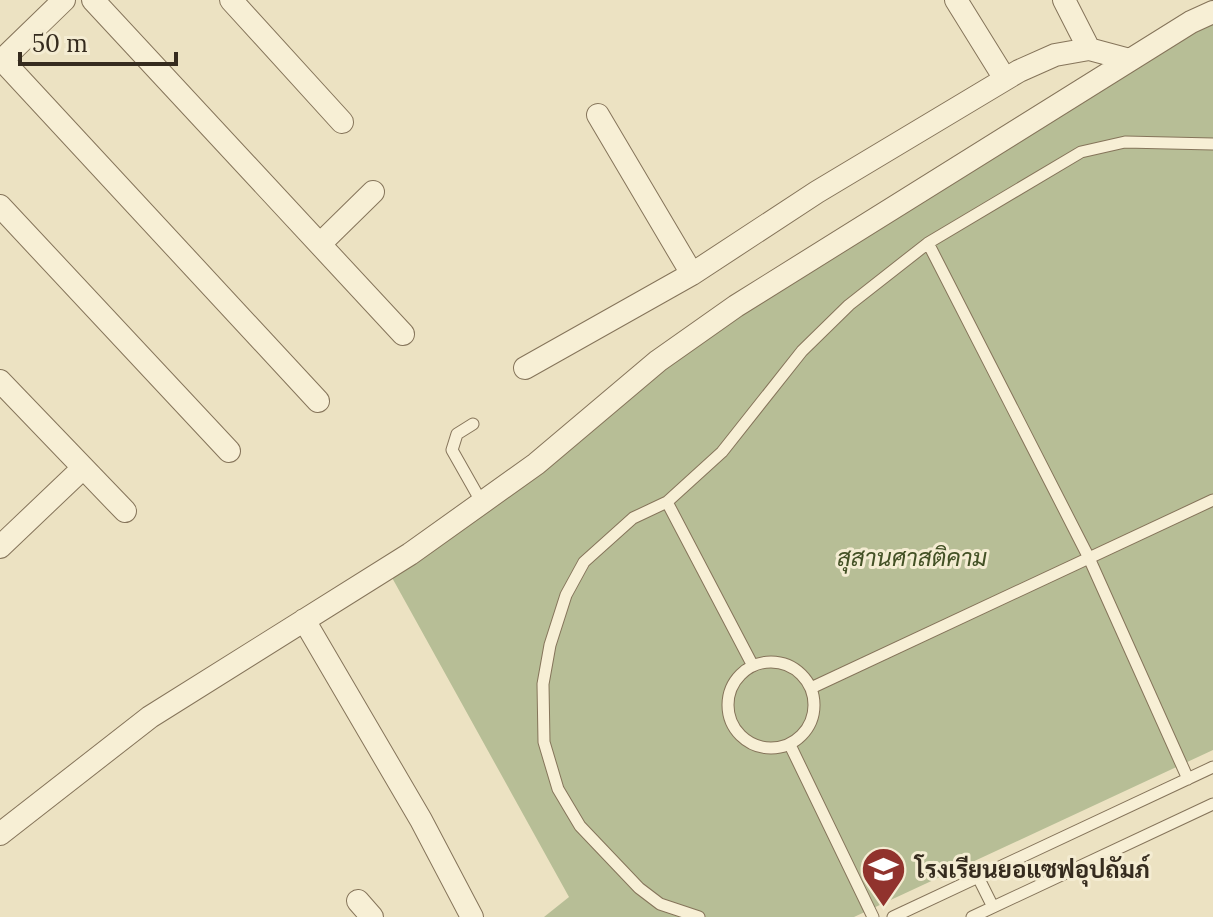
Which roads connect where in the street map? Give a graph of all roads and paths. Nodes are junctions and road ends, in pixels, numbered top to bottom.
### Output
1 (93, 0) edge
2 (231, 0) edge
3 (956, 0) edge
4 (1064, 0) edge
5 (49, 5) edge
6 (1213, 12) edge
7 (1089, 49) junction
8 (1130, 60) junction
9 (1, 61) edge
10 (1005, 79) junction
11 (598, 115) dead end
12 (342, 122) dead end
13 (1213, 144) edge
14 (373, 192) dead end
15 (0, 206) edge
16 (928, 243) junction
17 (320, 244) junction
18 (692, 274) junction
19 (403, 334) dead end
20 (525, 368) dead end
21 (4, 393) edge
22 (318, 401) dead end
23 (473, 424) dead end
24 (229, 451) dead end
25 (83, 468) junction
26 (1213, 500) edge
27 (667, 502) junction
28 (482, 503) junction
29 (125, 511) dead end
30 (0, 547) edge
31 (1089, 558) junction
32 (304, 620) junction
33 (753, 666) junction
34 (811, 688) junction
35 (790, 745) junction
36 (1213, 767) edge
37 (1188, 779) junction
38 (1213, 804) edge
39 (0, 834) edge
40 (978, 877) junction
41 (993, 907) junction
42 (472, 917) edge
43 (699, 917) edge
44 (873, 917) edge
45 (893, 917) edge
46 (972, 917) edge

1 - 17 street
2 - 12 street
3 - 10 street
4 - 7 street
5 - 9 street
6 - 8 street
7 - 8 street
7 - 10 street
8 - 28 street
9 - 22 street
10 - 18 street
11 - 18 street
13 - 16 lane
14 - 17 street
15 - 24 street
16 - 27 lane
16 - 31 lane
17 - 19 street
18 - 20 street
21 - 25 street
23 - 28 lane
25 - 29 street
25 - 30 street
26 - 31 lane
27 - 33 lane
27 - 43 lane
28 - 32 street
31 - 34 lane
31 - 37 lane
32 - 39 street
32 - 42 street
33 - 34 lane
33 - 35 lane
34 - 35 lane
35 - 44 lane
36 - 37 lane
37 - 40 lane
38 - 41 lane
40 - 41 lane
40 - 45 lane
41 - 46 lane

